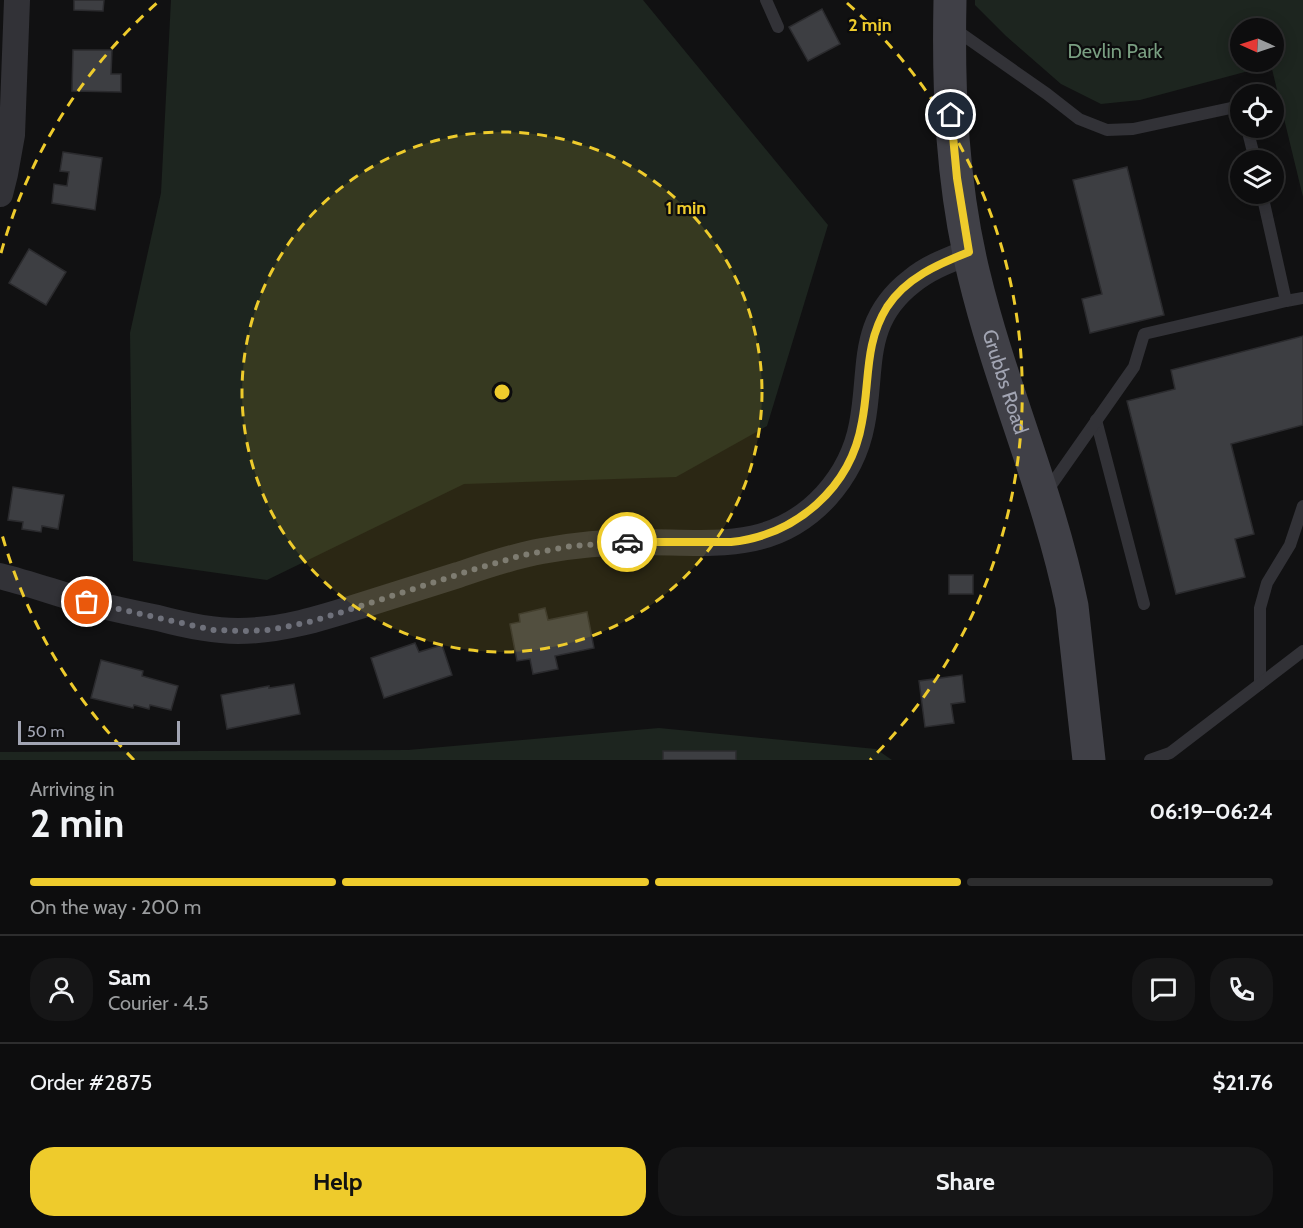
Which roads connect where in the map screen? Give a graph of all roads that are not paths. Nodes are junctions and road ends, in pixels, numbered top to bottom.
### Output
1 (18, 0) edge
2 (766, 0) edge
3 (950, 13) edge
4 (778, 27) dead end
5 (1230, 108) edge
6 (0, 194) edge
7 (1264, 204) edge
8 (969, 252) junction
9 (1303, 298) edge
10 (1286, 301) junction
11 (1096, 420) junction
12 (1043, 496) junction
13 (1303, 506) edge
14 (0, 576) edge
15 (1144, 604) dead end
16 (1303, 651) edge
17 (1260, 684) junction
18 (1089, 760) edge
19 (1150, 760) edge

1 - 6 street
2 - 4 lane
3 - 5 lane
3 - 8 street, Grubbs Road
7 - 10 lane
8 - 12 street, Grubbs Road
8 - 14 street
9 - 10 lane
10 - 11 lane
11 - 12 lane
11 - 15 lane
12 - 18 street, Grubbs Road
13 - 17 lane
16 - 17 lane
17 - 19 lane

